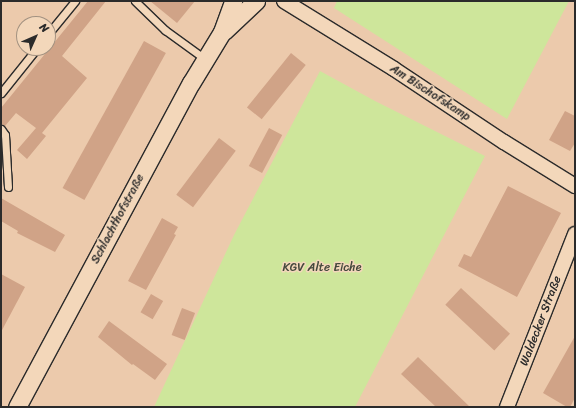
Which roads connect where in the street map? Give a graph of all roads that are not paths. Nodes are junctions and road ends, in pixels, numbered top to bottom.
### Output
1 (75, 1) edge
2 (136, 1) edge
3 (233, 1) edge
4 (256, 1) edge
5 (284, 1) edge
6 (56, 24) edge
7 (222, 32) junction
8 (31, 56) edge
9 (205, 60) junction
10 (1, 93) edge
11 (1, 129) edge
12 (575, 186) edge
13 (8, 187) dead end
14 (575, 234) edge
15 (17, 407) edge
16 (507, 407) edge

1 - 6 lane
2 - 9 lane
3 - 7 street, Schlachthofstraße
4 - 7 street, Schlachthofstraße
5 - 12 street, Am Bischofskamp
7 - 9 street, Schlachthofstraße
8 - 10 lane
9 - 15 street, Schlachthofstraße
11 - 13 lane
14 - 16 street, Waldecker Straße

